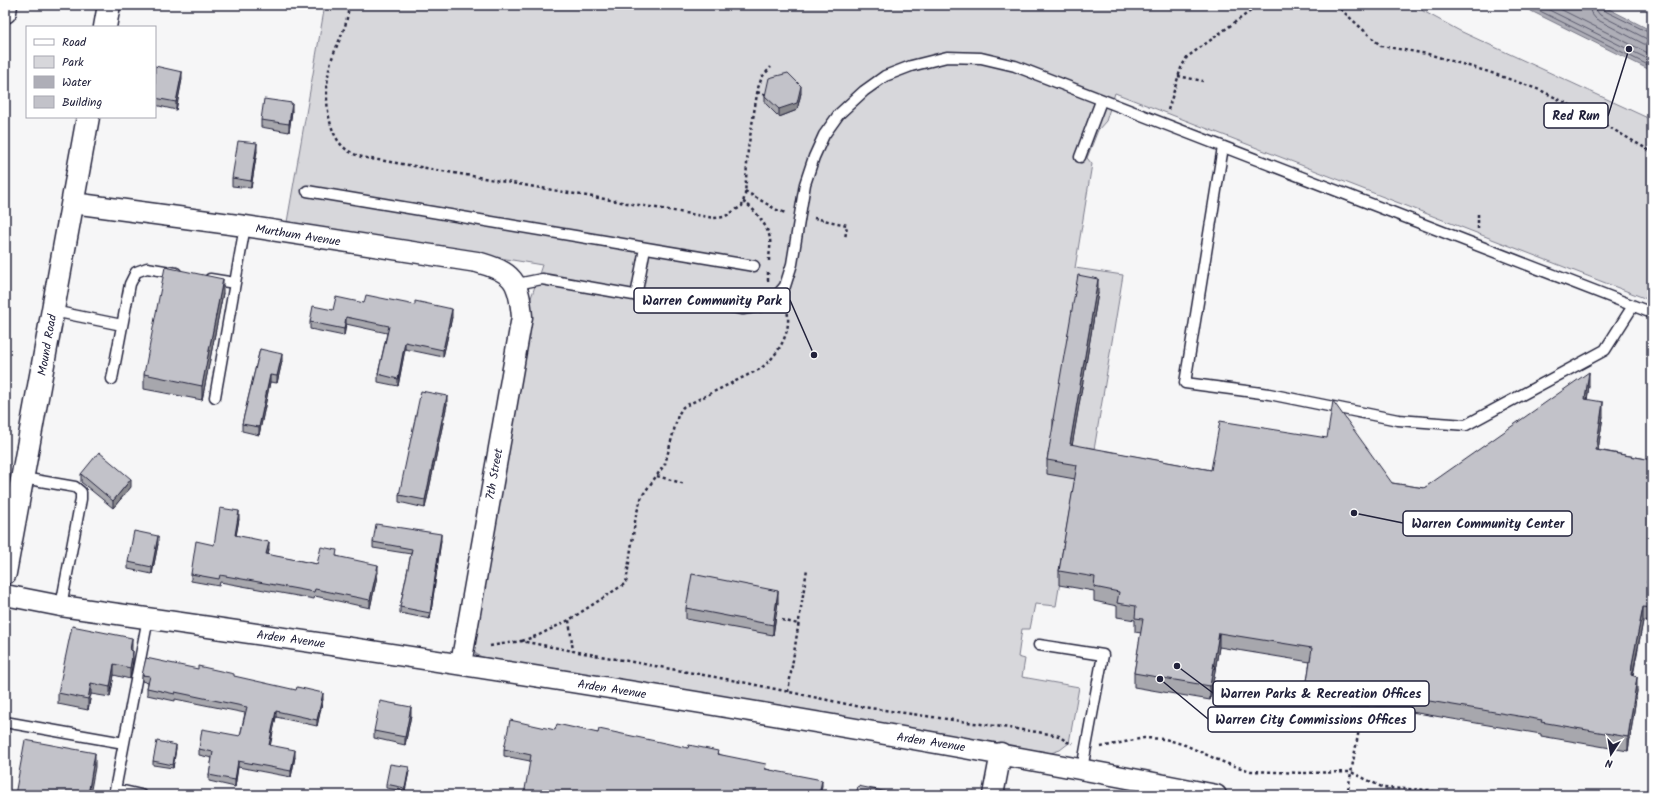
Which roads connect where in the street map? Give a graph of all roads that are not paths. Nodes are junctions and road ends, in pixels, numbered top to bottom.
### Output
1 (6, 5) edge
2 (109, 5) edge
3 (5, 12) edge
4 (105, 26) edge
5 (1101, 101) junction
6 (88, 118) edge
7 (1223, 148) junction
8 (1080, 158) dead end
9 (307, 191) dead end
10 (73, 203) junction
11 (245, 226) junction
12 (645, 248) junction
13 (754, 266) dead end
14 (184, 275) edge
15 (198, 277) edge
16 (235, 283) junction
17 (517, 284) junction
18 (636, 296) junction
19 (1633, 306) junction
20 (53, 312) junction
21 (1652, 313) edge
22 (122, 325) junction
23 (112, 379) dead end
24 (215, 397) dead end
25 (23, 478) junction
26 (5, 573) edge
27 (5, 595) edge
28 (61, 606) junction
29 (148, 618) junction
30 (1039, 645) dead end
31 (461, 664) junction
32 (5, 722) edge
33 (124, 743) junction
34 (1001, 753) junction
35 (1082, 769) junction
36 (114, 792) edge
37 (141, 795) edge
38 (993, 795) edge
39 (1216, 795) edge

1 - 3 main road
2 - 4 main road
5 - 7 lane
5 - 8 lane
5 - 18 lane
6 - 10 main road, Mound Road
7 - 19 lane
7 - 19 lane
9 - 12 lane
10 - 11 street, Murthum Avenue
10 - 20 main road, Mound Road
11 - 16 lane
11 - 17 street, Murthum Avenue
12 - 13 lane
12 - 18 lane
14 - 22 lane
15 - 16 lane
16 - 24 lane
17 - 18 lane
17 - 31 street, 7th Street
19 - 21 lane
20 - 22 lane
20 - 25 main road, Mound Road
22 - 23 lane
25 - 26 main road, Mound Road
25 - 28 lane
27 - 28 street, Arden Avenue
28 - 29 street, Arden Avenue
29 - 31 street, Arden Avenue
29 - 33 lane
30 - 35 lane
31 - 34 street, Arden Avenue
32 - 33 lane
33 - 36 lane
34 - 35 street, Arden Avenue
34 - 38 street
35 - 39 street, Arden Avenue
36 - 37 lane

